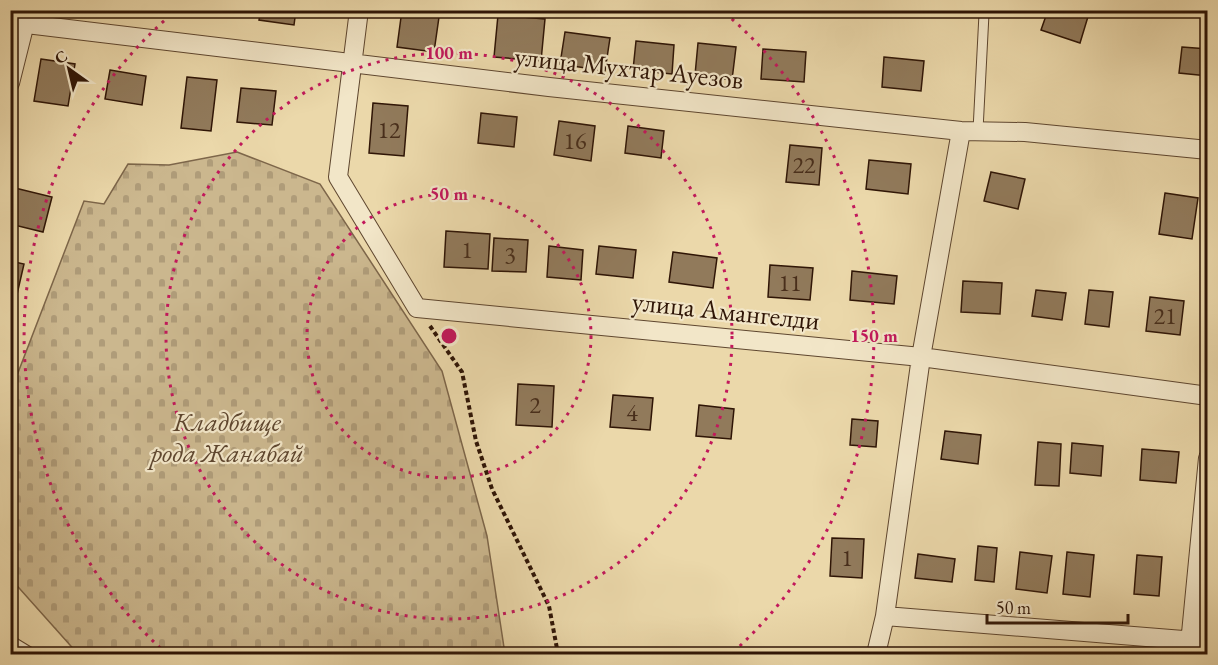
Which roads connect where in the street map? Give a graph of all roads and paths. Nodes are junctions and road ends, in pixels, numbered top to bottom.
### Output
1 (359, 10) edge
2 (984, 12) edge
3 (18, 22) edge
4 (352, 64) junction
5 (10, 83) edge
6 (969, 130) junction
7 (1208, 150) edge
8 (417, 308) junction
9 (921, 357) junction
10 (1208, 396) edge
11 (1208, 458) edge
12 (885, 616) junction
13 (10, 640) edge
14 (1196, 646) edge
15 (33, 654) edge
16 (558, 654) edge
17 (876, 654) edge

1 - 4 street
2 - 6 lane
3 - 4 street, улица Мухтар Ауезов
3 - 5 street
4 - 6 street, улица Мухтар Ауезов
4 - 8 street
6 - 7 street, улица Мухтар Ауезов
6 - 9 street
8 - 9 street, улица Амангелди
8 - 16 path
9 - 10 street, улица Амангелди
9 - 12 street
11 - 14 street
12 - 14 street
12 - 17 street
13 - 15 lane

